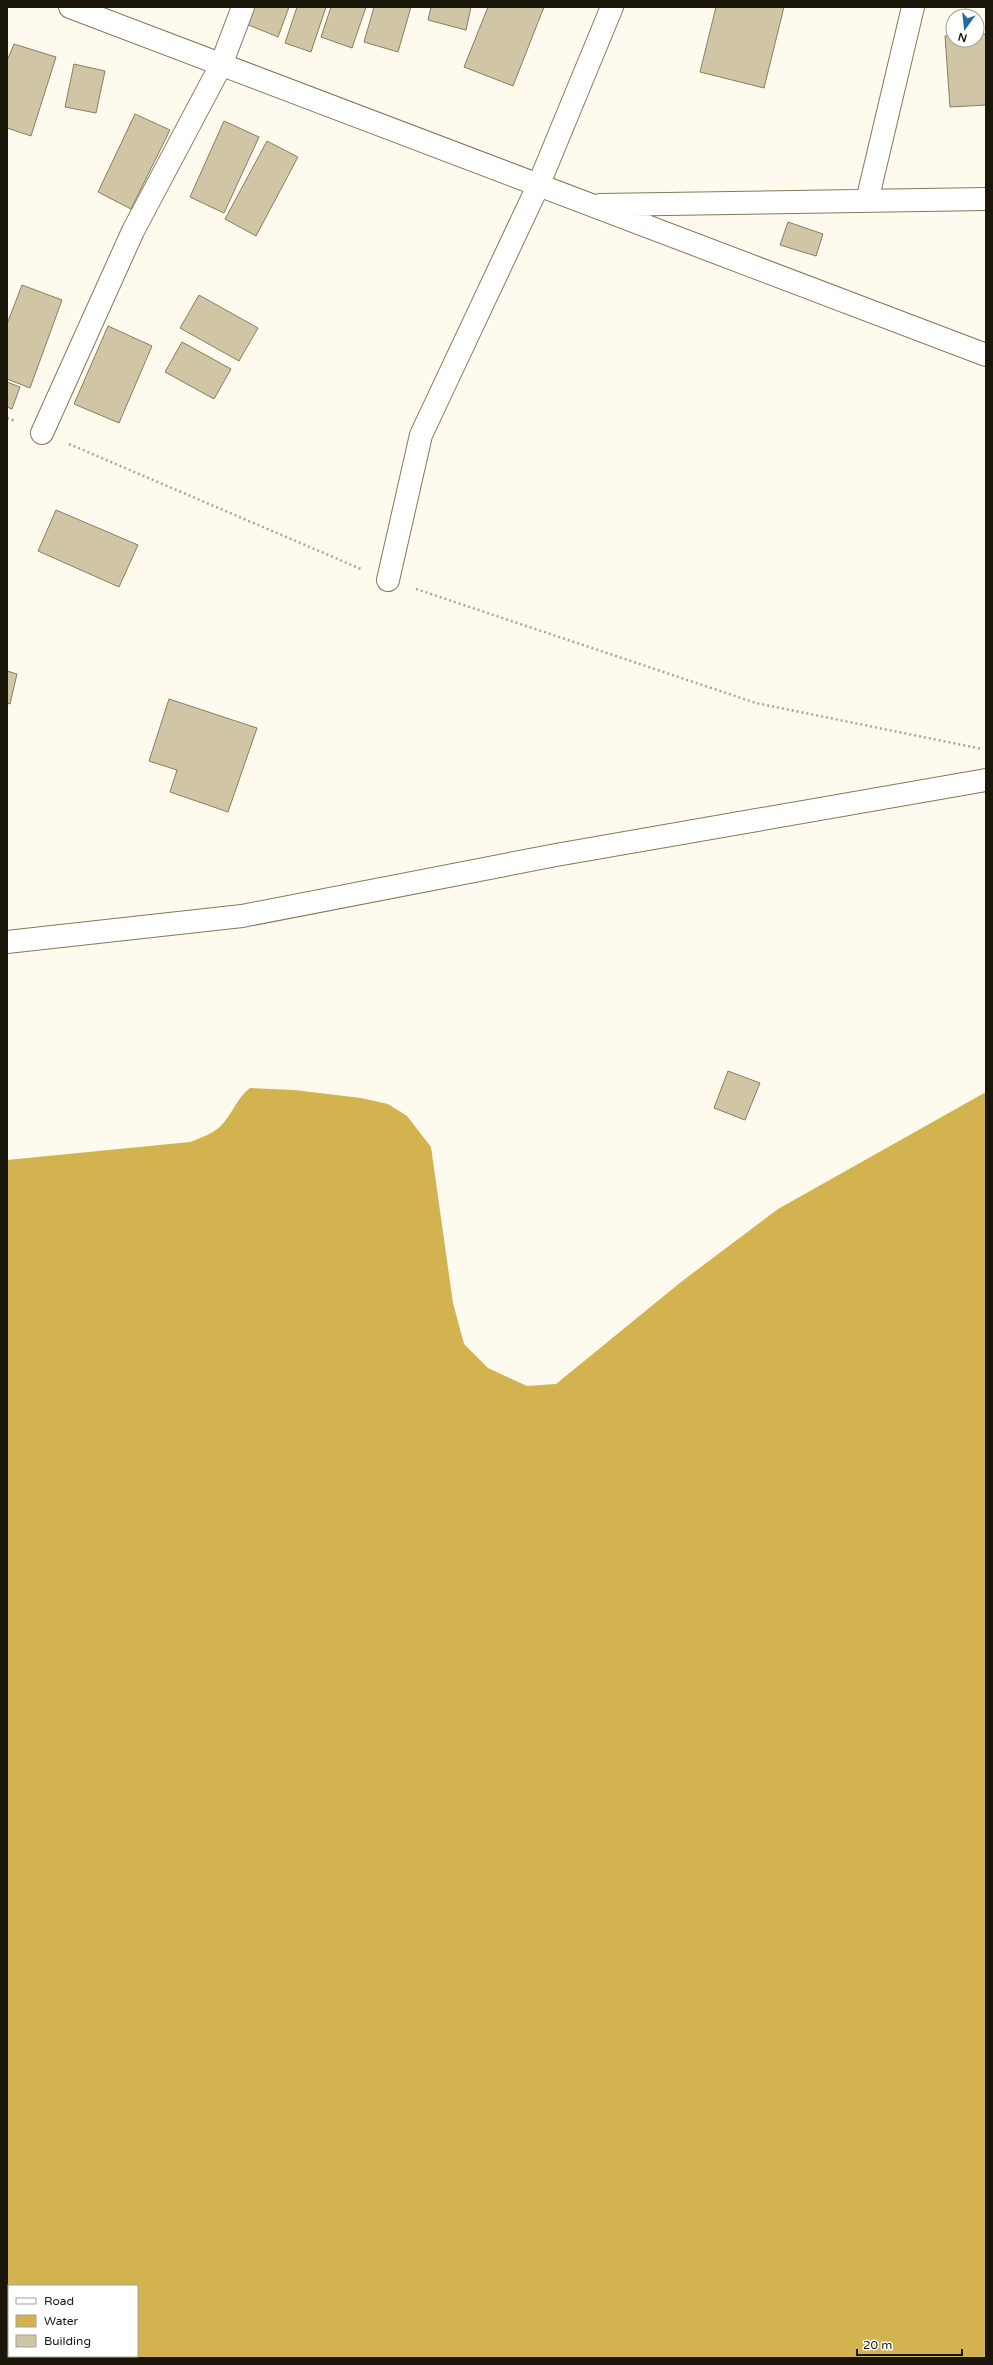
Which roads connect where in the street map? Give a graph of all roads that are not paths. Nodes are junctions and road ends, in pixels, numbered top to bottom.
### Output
1 (70, 7) edge
2 (243, 7) edge
3 (612, 7) edge
4 (913, 7) edge
5 (221, 65) junction
6 (538, 186) junction
7 (986, 199) edge
8 (867, 201) junction
9 (589, 205) junction
10 (986, 355) edge
11 (42, 433) road end
12 (388, 580) road end
13 (986, 780) edge
14 (7, 942) edge

1 - 5 street
2 - 5 street
3 - 6 street
4 - 8 street
5 - 6 street
5 - 11 street
6 - 9 street
6 - 12 street
7 - 8 street
8 - 9 street
9 - 10 street
13 - 14 street

